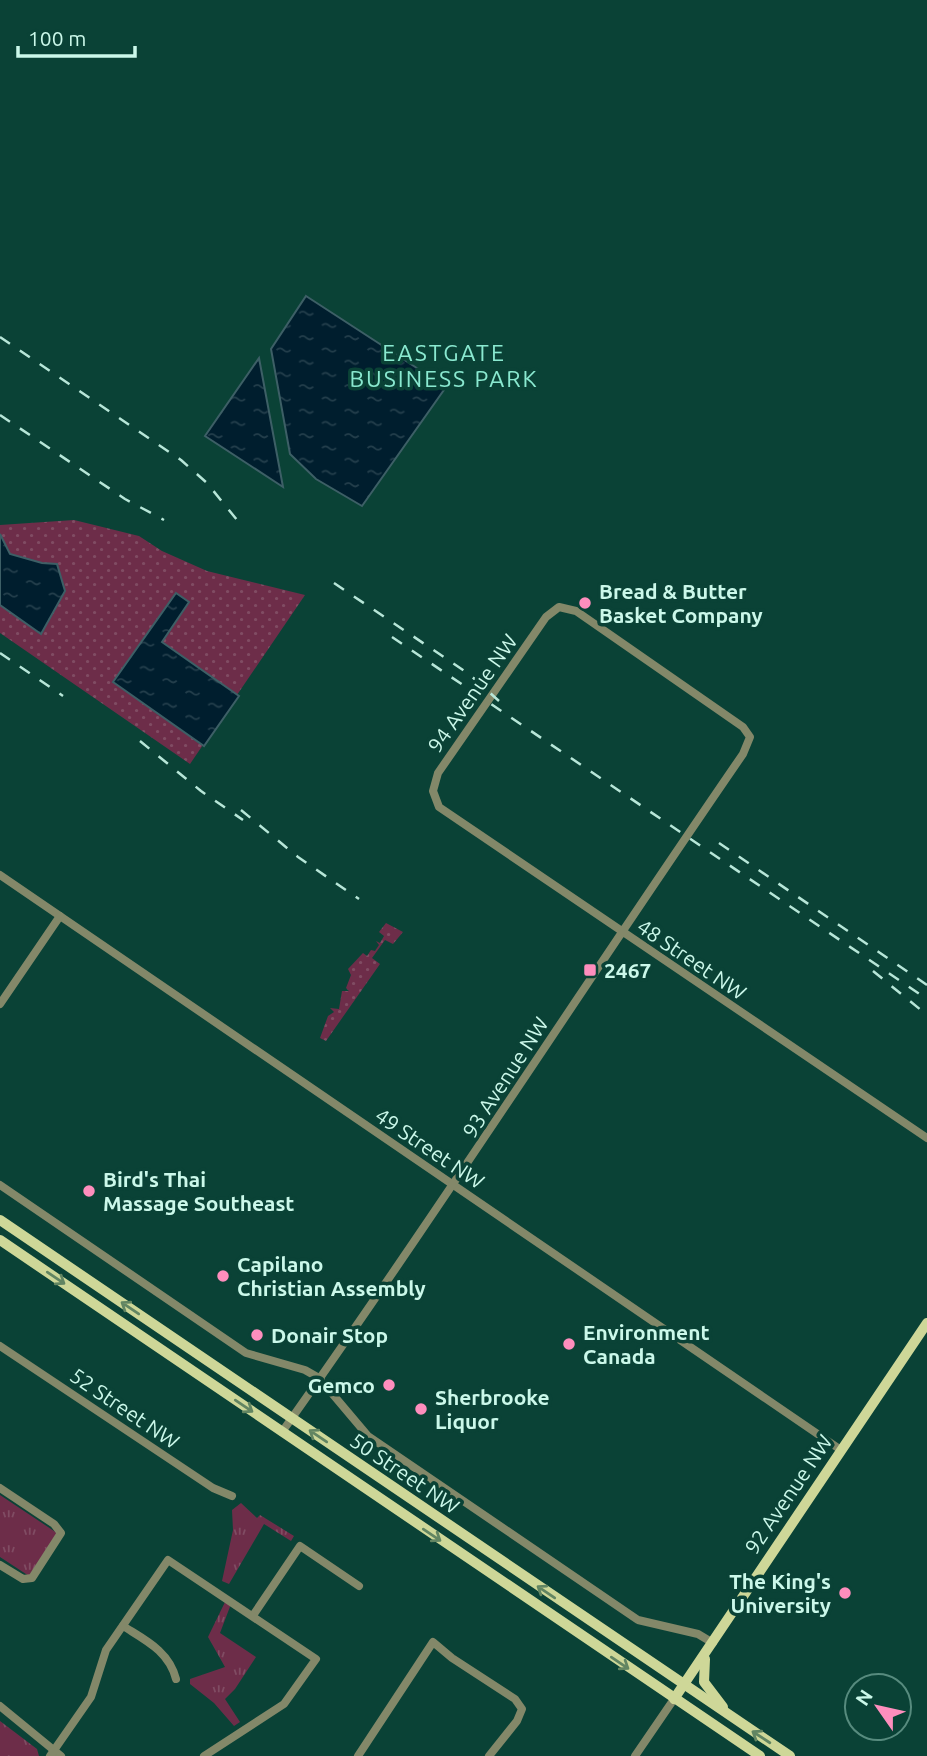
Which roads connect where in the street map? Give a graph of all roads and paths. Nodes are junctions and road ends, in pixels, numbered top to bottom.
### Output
1 (559, 607) joint
2 (439, 807) joint
3 (0, 875) edge
4 (60, 916) junction
5 (622, 933) junction
6 (0, 1004) edge
7 (927, 1138) edge
8 (0, 1185) edge
9 (455, 1185) junction
10 (0, 1220) edge
11 (0, 1240) edge
12 (927, 1323) edge
13 (0, 1346) edge
14 (319, 1378) junction
15 (292, 1419) junction
16 (282, 1432) junction
17 (841, 1450) junction
18 (0, 1488) edge
19 (232, 1496) dead end
20 (0, 1565) edge
21 (359, 1586) dead end
22 (254, 1614) junction
23 (123, 1626) junction
24 (710, 1647) junction
25 (176, 1679) dead end
26 (684, 1685) junction
27 (674, 1699) junction
28 (0, 1706) edge
29 (732, 1718) junction
30 (215, 1753) edge
31 (55, 1754) edge
32 (204, 1756) edge
33 (358, 1756) edge
34 (489, 1756) edge
35 (635, 1756) edge
36 (760, 1756) edge
37 (790, 1756) edge

1 - 2 street, 94 Avenue NW
1 - 5 street, 93 Avenue NW
2 - 5 street, 48 Street NW
3 - 4 street, 49 Street NW
4 - 6 street
4 - 9 street, 49 Street NW
5 - 7 street, 48 Street NW
5 - 9 street, 93 Avenue NW
8 - 14 street, 50 Street NW
9 - 14 street, 93 Avenue NW
9 - 17 street, 49 Street NW
15 -> 10 main road, 50 Street NW
11 -> 16 main road, 50 Street NW
12 - 17 main road, 92 Avenue NW
13 - 19 street, 52 Street NW
14 - 15 street, 93 Avenue NW
14 - 24 street, 50 Street NW
15 - 16 street, 93 Avenue NW
26 -> 15 main road, 50 Street NW
16 -> 27 main road, 50 Street NW
17 - 24 main road, 92 Avenue NW
18 - 20 street
21 - 22 street
22 - 23 street
22 - 30 street
23 - 25 street
23 - 31 street
24 - 26 main road, 92 Avenue NW
24 - 29 main road
26 - 27 main road, 92 Avenue NW
26 - 29 main road, 50 Street NW
27 - 35 street, 92 Avenue NW
27 - 36 main road, 50 Street NW
28 - 31 street
37 -> 29 main road, 50 Street NW
30 - 32 street
33 - 34 street

